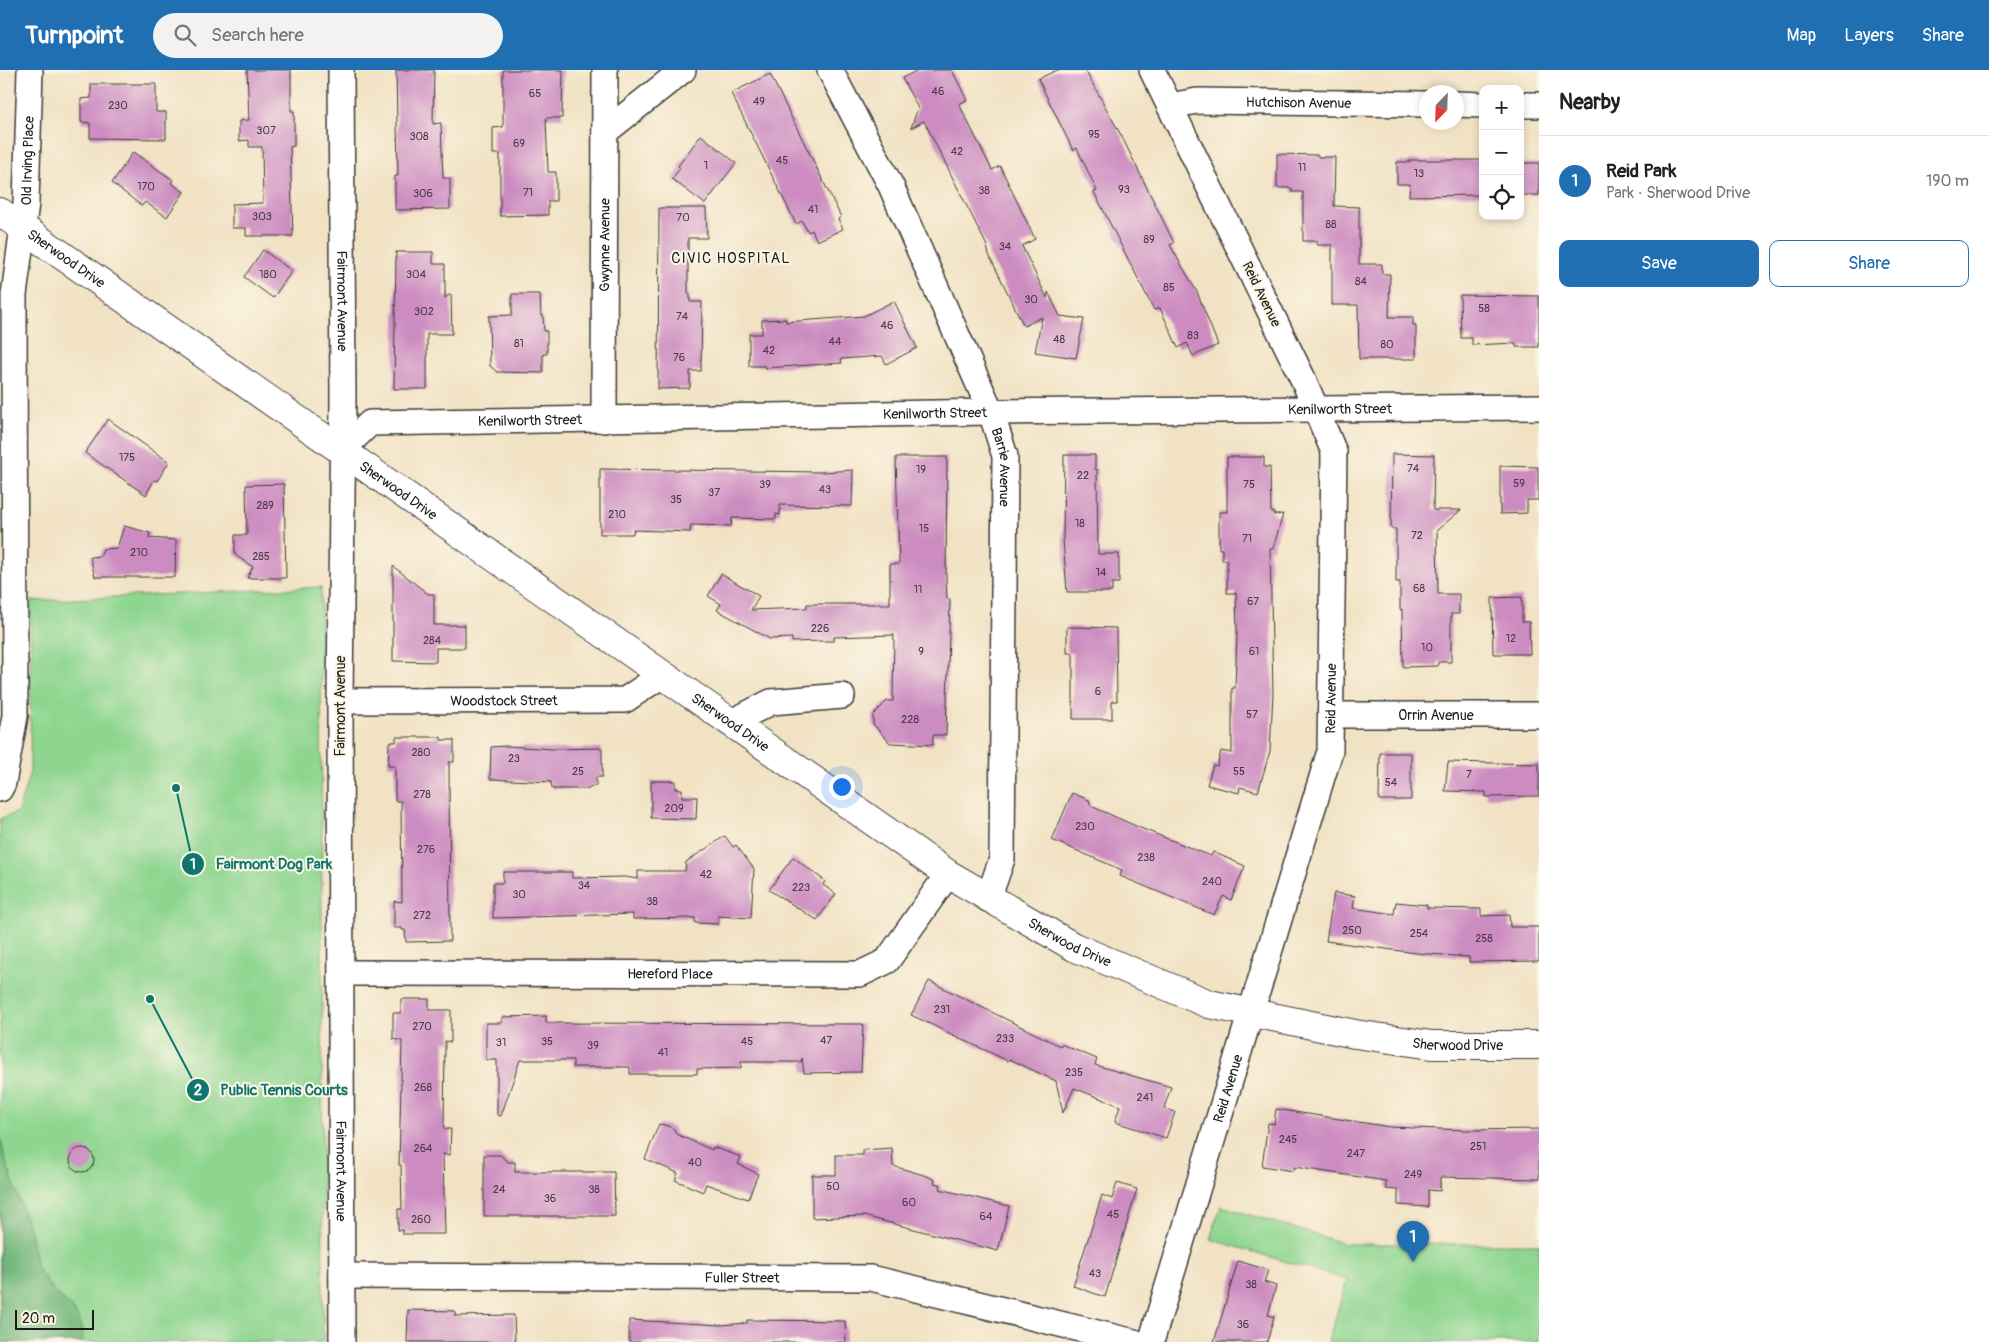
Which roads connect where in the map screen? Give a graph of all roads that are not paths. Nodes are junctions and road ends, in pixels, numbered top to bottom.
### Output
1 (30, 70) edge
2 (340, 70) edge
3 (606, 70) edge
4 (683, 70) edge
5 (830, 70) edge
6 (1152, 70) edge
7 (1419, 104) edge
8 (1464, 104) edge
9 (1479, 105) edge
10 (1524, 105) edge
11 (1170, 106) junction
12 (1539, 106) edge
13 (605, 132) junction
14 (0, 212) edge
15 (24, 230) junction
16 (1539, 407) edge
17 (1317, 411) junction
18 (991, 412) junction
19 (604, 420) junction
20 (342, 450) junction
21 (662, 675) junction
22 (842, 696) dead end
23 (340, 701) junction
24 (1332, 714) junction
25 (1539, 715) edge
26 (730, 723) junction
27 (0, 789) edge
28 (948, 874) junction
29 (988, 899) junction
30 (342, 973) junction
31 (1251, 1014) junction
32 (1539, 1045) edge
33 (342, 1276) junction
34 (342, 1342) edge
35 (1134, 1342) edge
36 (1151, 1342) edge

1 - 15 street, Old Irving Place
2 - 20 street, Fairmont Avenue
3 - 13 street, Gwynne Avenue
4 - 13 street
5 - 18 street, Barrie Avenue
6 - 11 street, Reid Avenue
7 - 11 street, Hutchison Avenue
8 - 9 street
10 - 12 street
11 - 17 street, Reid Avenue
13 - 19 street, Gwynne Avenue
14 - 15 street, Sherwood Drive
15 - 20 street, Sherwood Drive
15 - 27 street, Old Irving Place
16 - 17 street, Kenilworth Street
17 - 18 street, Kenilworth Street
17 - 24 street, Reid Avenue
18 - 19 street, Kenilworth Street
18 - 29 street, Barrie Avenue
19 - 20 street, Kenilworth Street
20 - 21 street, Sherwood Drive
20 - 23 street, Fairmont Avenue
21 - 23 street, Woodstock Street
21 - 26 street, Sherwood Drive
22 - 26 street
23 - 30 street, Fairmont Avenue
24 - 25 street, Orrin Avenue
24 - 31 street, Reid Avenue
26 - 28 street, Sherwood Drive
28 - 29 street, Sherwood Drive
28 - 30 street, Hereford Place
29 - 31 street, Sherwood Drive
30 - 33 street, Fairmont Avenue
31 - 32 street, Sherwood Drive
31 - 36 street, Reid Avenue
33 - 34 street, Fairmont Avenue
33 - 35 street, Fuller Street

